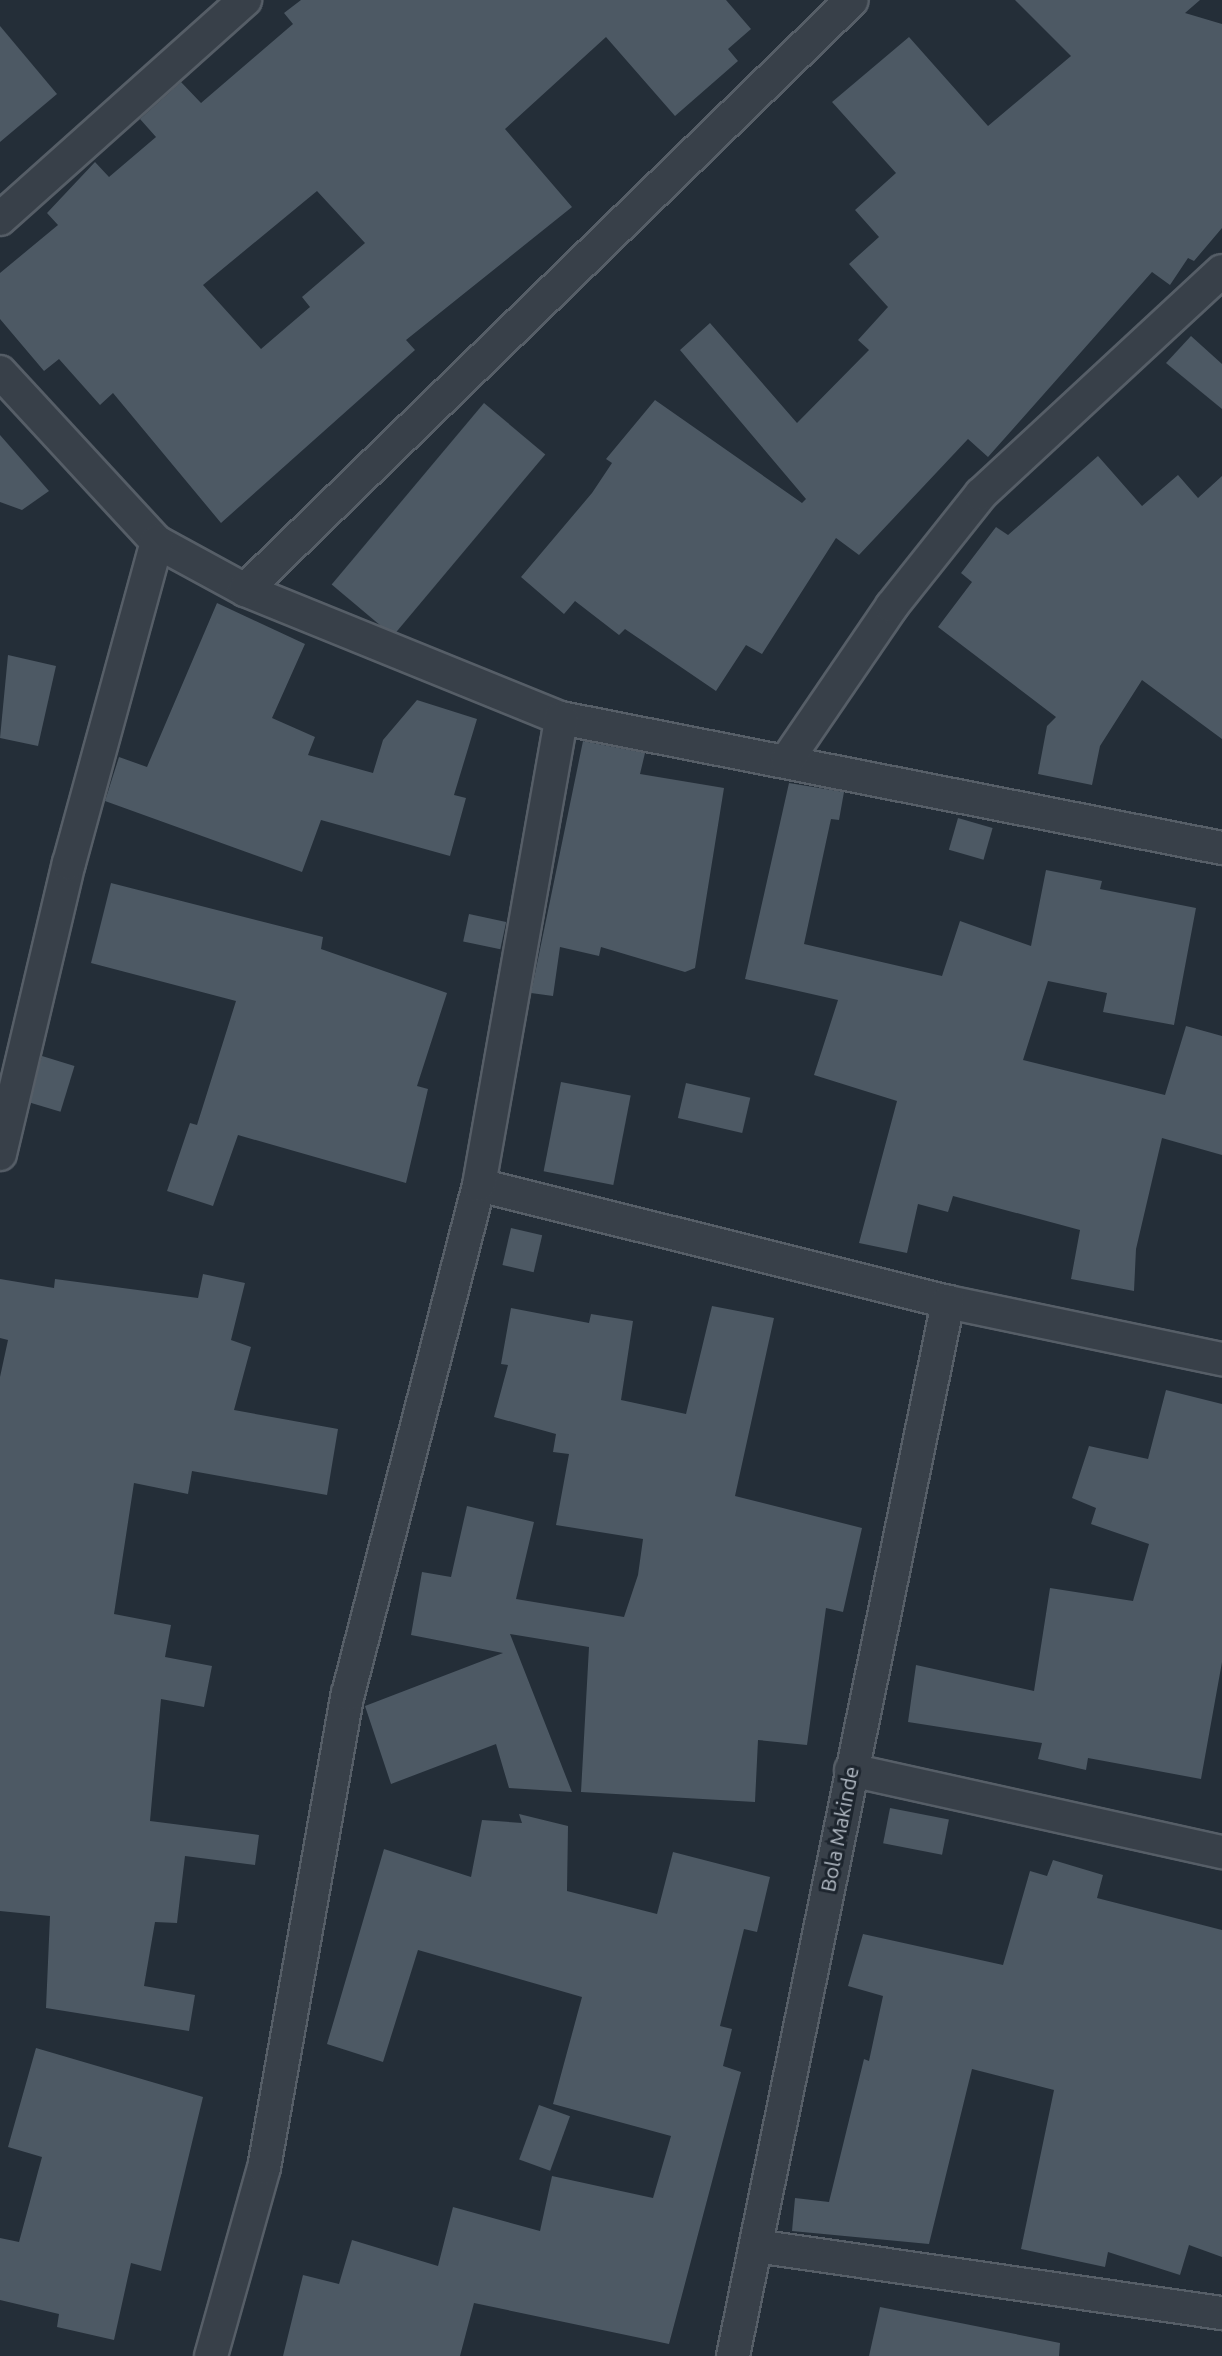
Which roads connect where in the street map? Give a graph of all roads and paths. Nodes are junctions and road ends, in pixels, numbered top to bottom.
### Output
1 (245, 0) edge
2 (852, 0) edge
3 (0, 219) edge
4 (1222, 271) edge
5 (0, 372) edge
6 (157, 542) junction
7 (245, 590) junction
8 (561, 718) junction
9 (787, 760) junction
10 (1222, 848) edge
11 (0, 1154) edge
12 (479, 1185) junction
13 (948, 1302) junction
14 (1222, 1359) edge
15 (851, 1770) junction
16 (1222, 1852) edge
17 (755, 2246) junction
18 (1222, 2313) edge
19 (211, 2356) edge
20 (733, 2356) edge

1 - 3 street
2 - 7 street
4 - 9 street
5 - 6 street
6 - 7 street
6 - 11 street
7 - 8 street
8 - 9 street
8 - 12 street
9 - 10 street
12 - 13 street
12 - 19 street
13 - 14 street
13 - 15 street, Bola Makinde
15 - 16 street
15 - 17 street, Bola Makinde
17 - 18 street
17 - 20 street, Bola Makinde

